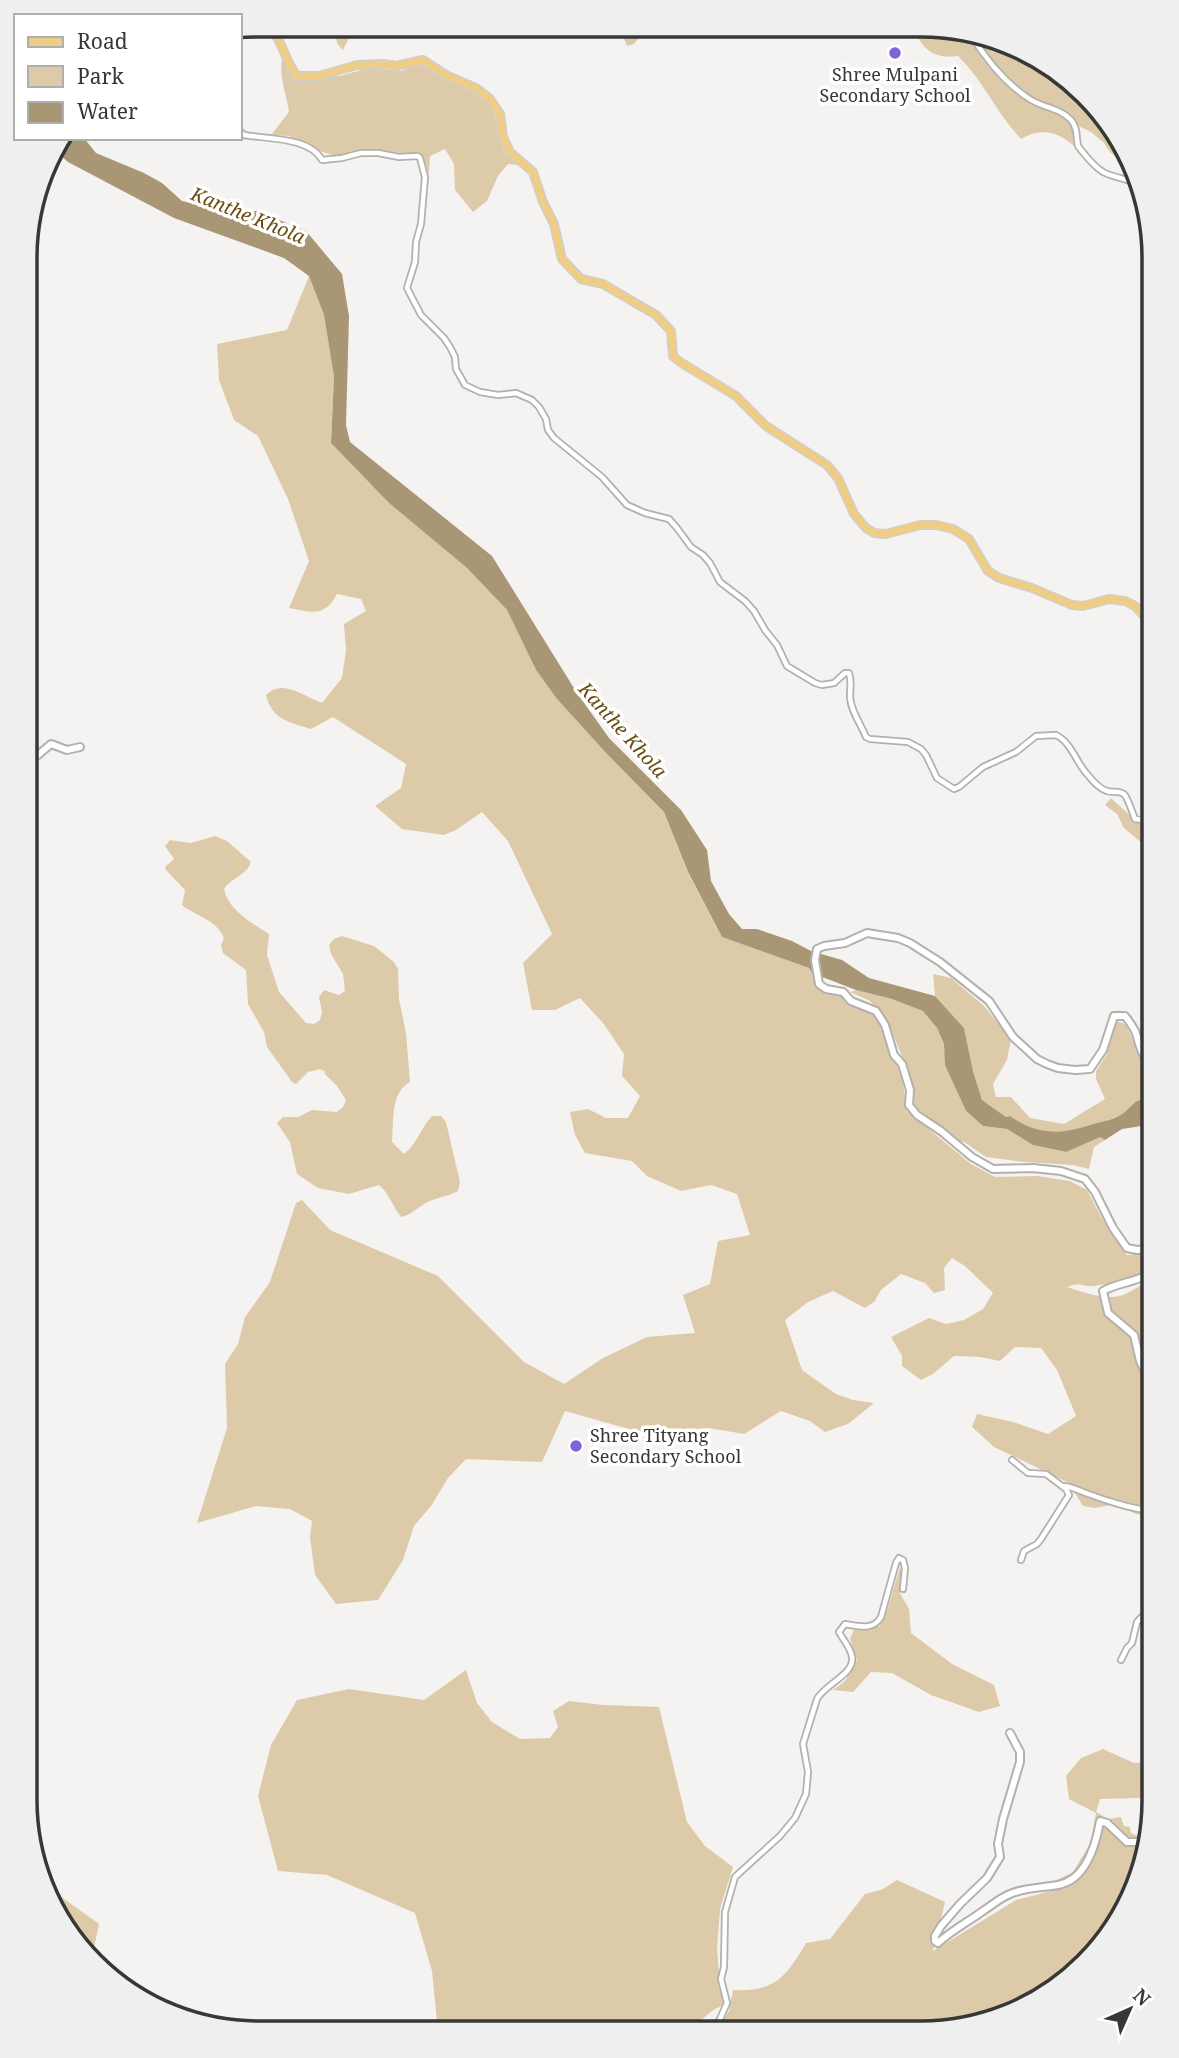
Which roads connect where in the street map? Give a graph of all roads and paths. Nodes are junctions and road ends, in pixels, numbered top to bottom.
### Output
1 (278, 37) edge
2 (978, 45) edge
3 (242, 133) edge
4 (1127, 179) edge
5 (1142, 613) edge
6 (79, 747) dead end
7 (37, 755) edge
8 (1142, 820) edge
9 (1142, 1052) edge
10 (1142, 1250) edge
11 (1142, 1278) edge
12 (1142, 1365) edge
13 (1012, 1460) dead end
14 (1062, 1486) junction
15 (1142, 1510) edge
16 (1020, 1560) dead end
17 (903, 1589) dead end
18 (1142, 1617) edge
19 (1121, 1660) dead end
20 (1010, 1733) dead end
21 (1138, 1842) edge
22 (719, 2021) edge

1 - 5 main road
2 - 4 street
3 - 8 street
6 - 7 street
9 - 10 street
11 - 12 street
13 - 14 street
14 - 15 street
14 - 16 street
17 - 22 street
18 - 19 street
20 - 21 street

